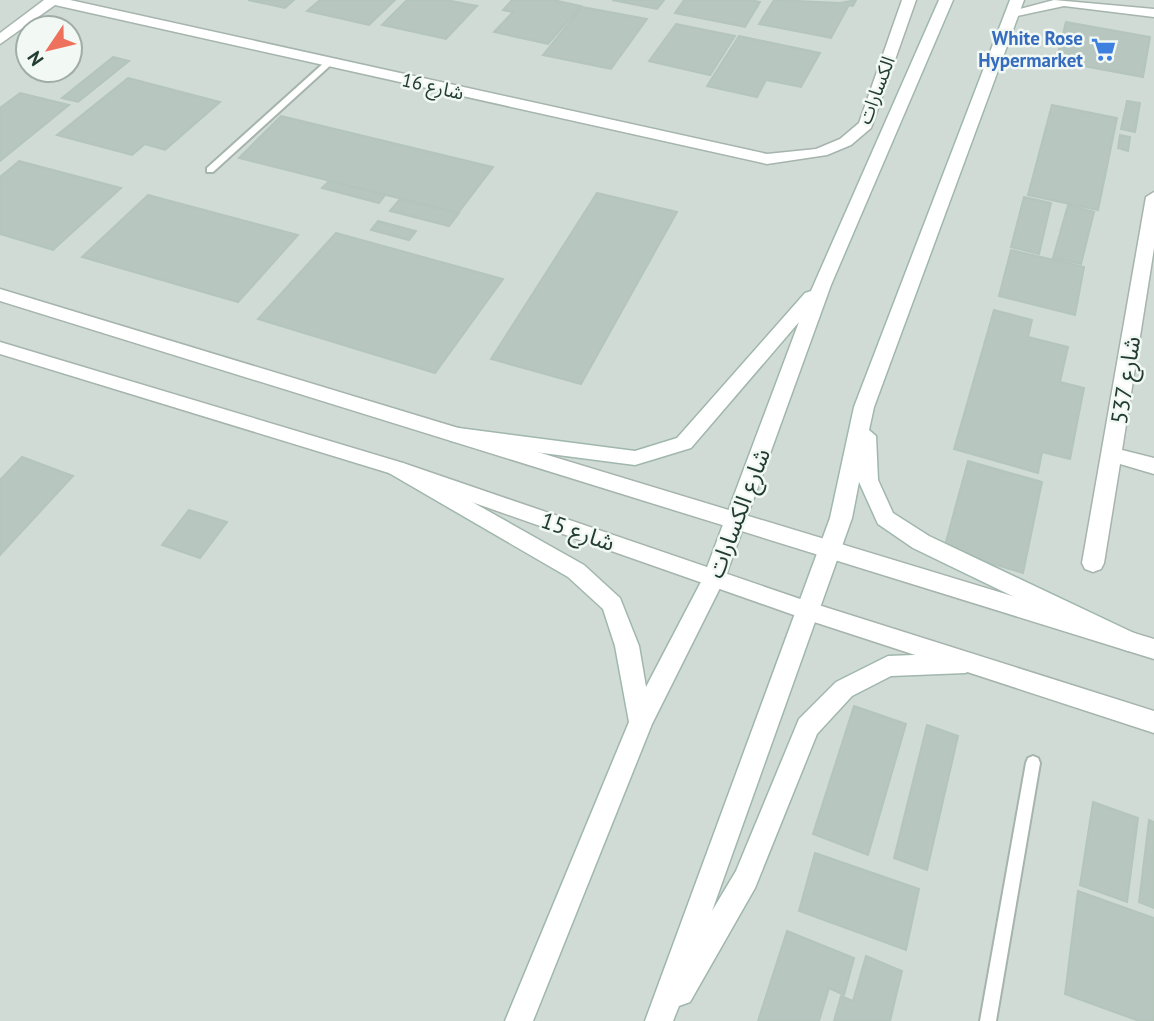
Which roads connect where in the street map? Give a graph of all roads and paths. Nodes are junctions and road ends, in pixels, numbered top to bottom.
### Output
1 (52, 0) edge
2 (909, 0) edge
3 (946, 0) edge
4 (1015, 6) edge
5 (1154, 13) edge
6 (0, 40) edge
7 (329, 63) junction
8 (815, 155) joint
9 (210, 170) dead end
10 (1154, 197) edge
11 (1149, 255) edge
12 (822, 285) junction
13 (0, 295) edge
14 (0, 348) edge
15 (864, 407) junction
16 (452, 434) junction
17 (1113, 456) junction
18 (1154, 466) edge
19 (396, 468) junction
20 (738, 519) junction
21 (829, 551) junction
22 (1093, 563) dead end
23 (714, 578) junction
24 (808, 611) junction
25 (1128, 641) junction
26 (1154, 649) edge
27 (965, 663) junction
28 (641, 722) junction
29 (1154, 722) edge
30 (1033, 763) dead end
31 (519, 1021) edge
32 (661, 1021) edge
33 (988, 1021) edge

1 - 6 street
1 - 7 street, شارع 16
2 - 8 street, الكسارات
3 - 12 street, شارع الكسارات
4 - 5 street
4 - 15 street
7 - 8 street, شارع 16
7 - 9 lane
10 - 11 street, شارع 537
11 - 17 street, شارع 537
12 - 16 street
12 - 20 street, شارع الكسارات
13 - 16 street
14 - 19 street, شارع 15
15 - 21 street
15 - 25 street
16 - 20 street
17 - 18 street
17 - 22 street, شارع 537
19 - 23 street, شارع 15
19 - 28 street
20 - 21 street
20 - 23 street, شارع الكسارات
21 - 24 street
21 - 25 street
23 - 24 street, شارع 15
23 - 28 street, شارع الكسارات
24 - 27 street, شارع 15
24 - 32 street
25 - 26 street
27 - 29 street, شارع 15
27 - 32 street
28 - 31 street, شارع الكسارات
30 - 33 lane

